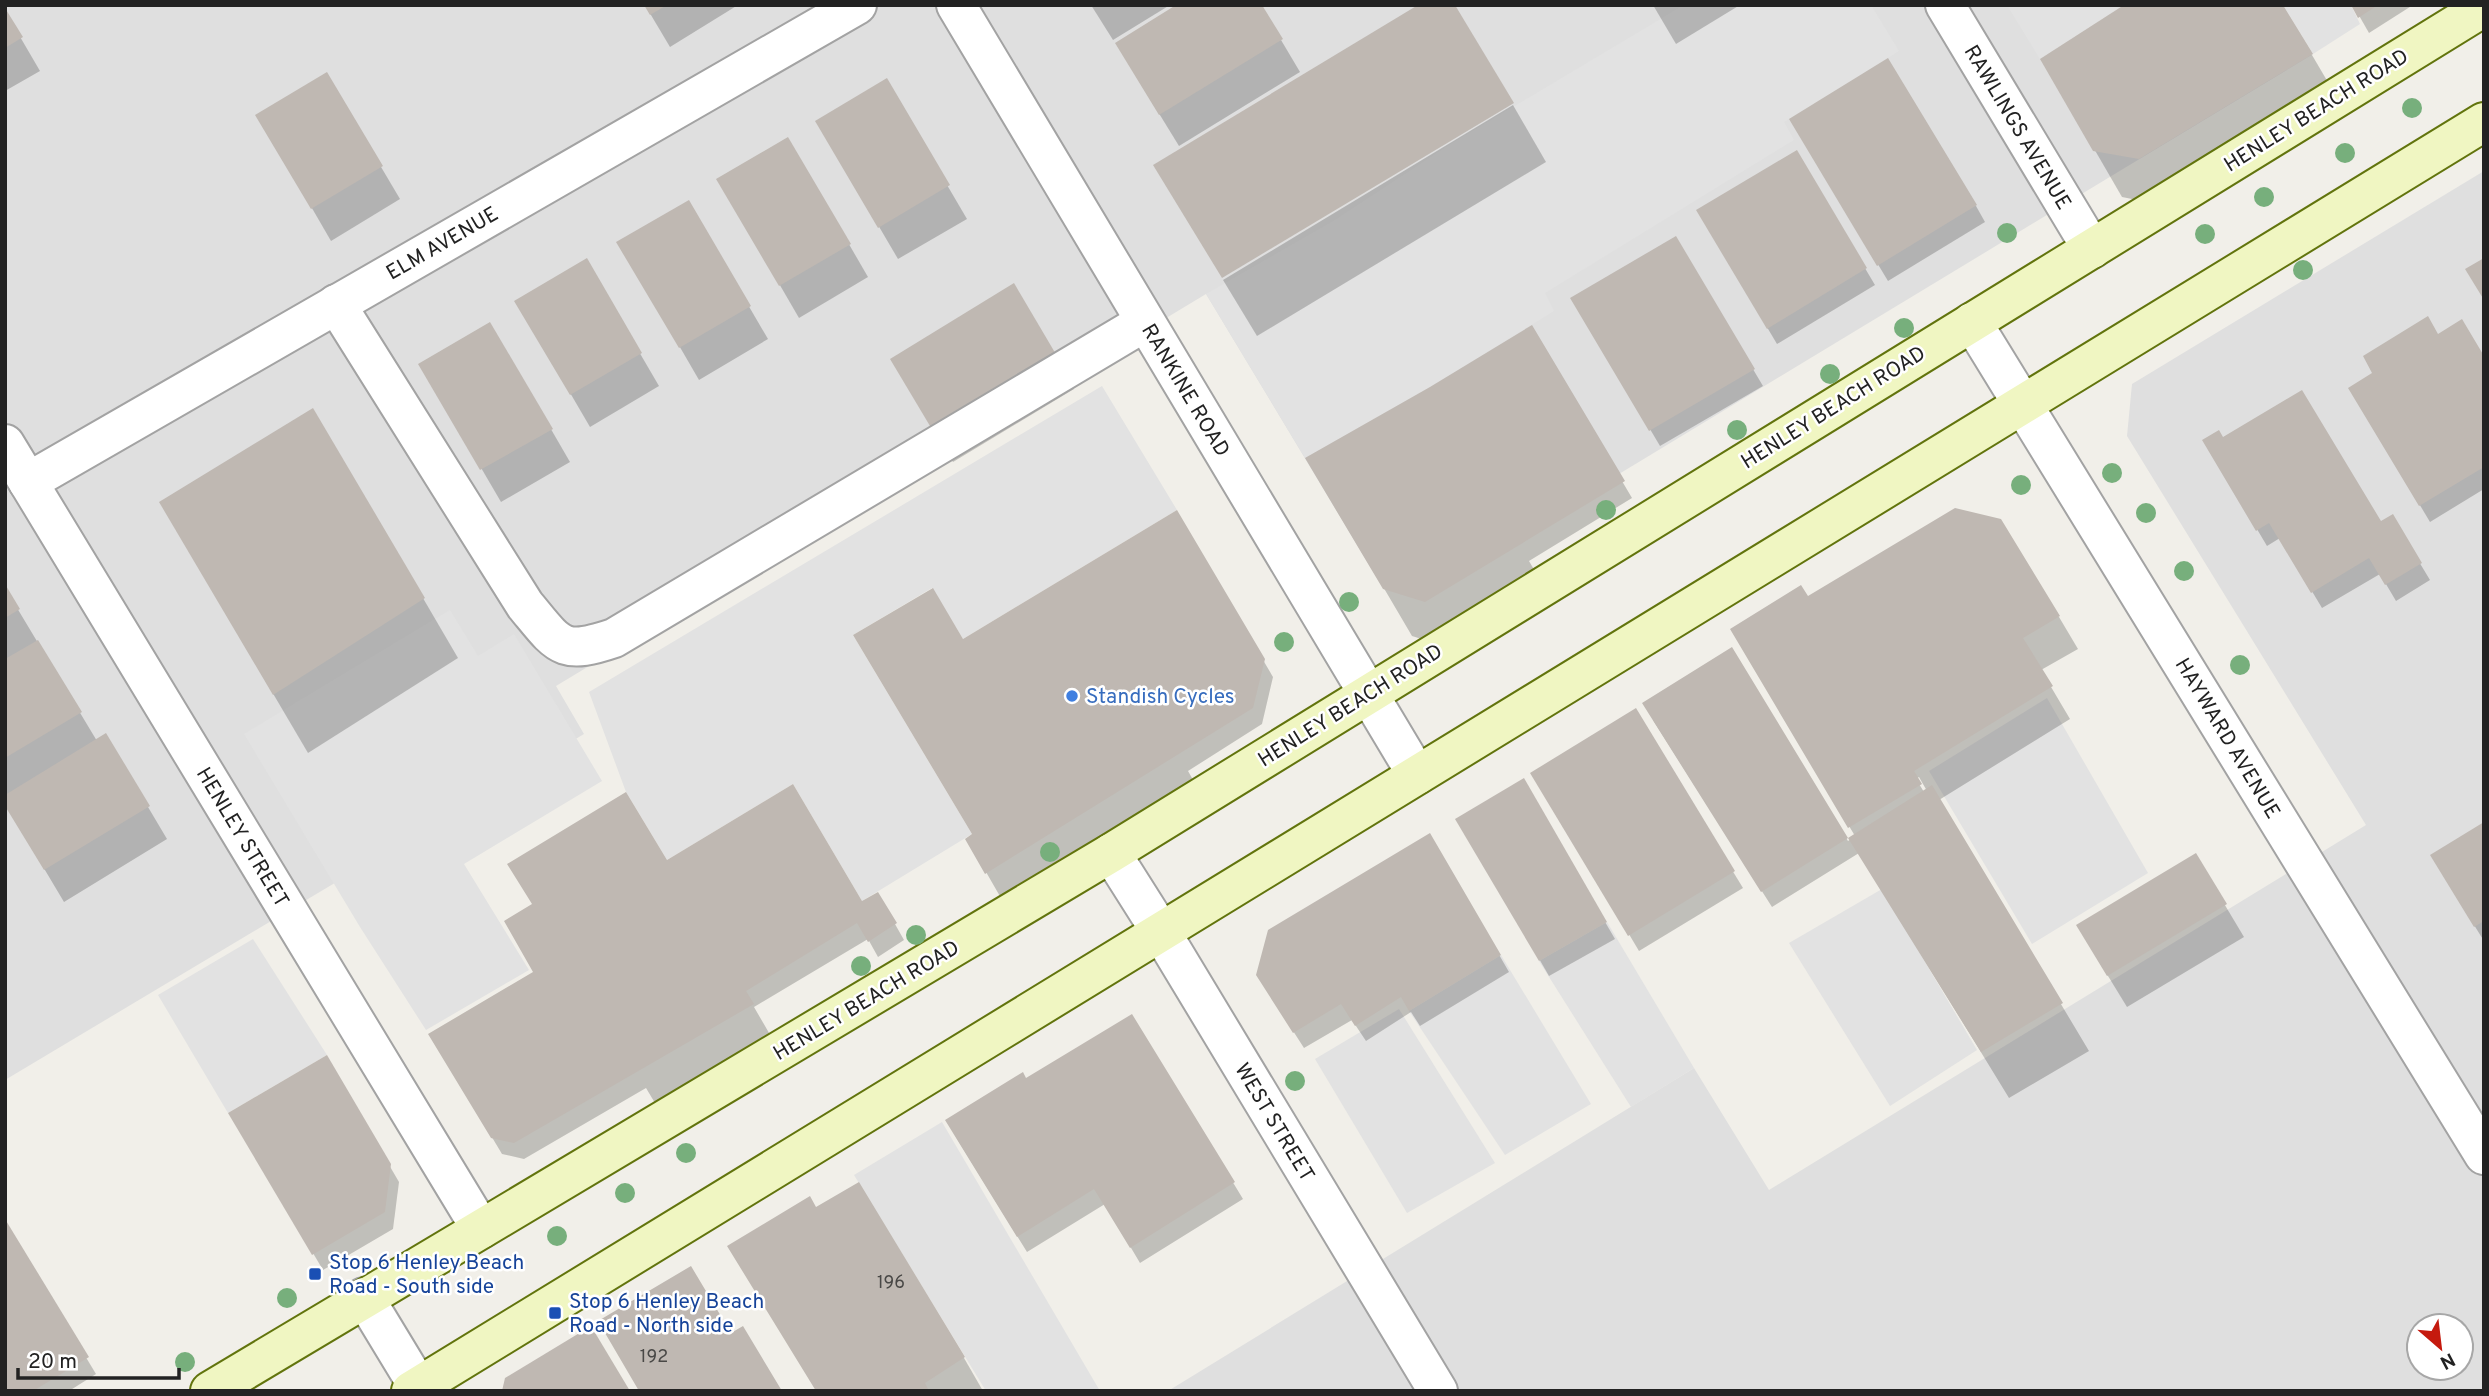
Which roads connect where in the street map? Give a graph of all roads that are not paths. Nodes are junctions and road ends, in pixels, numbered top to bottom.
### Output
1 (857, 5) edge
2 (956, 5) edge
3 (1945, 5) edge
4 (2484, 7) edge
5 (2484, 122) edge
6 (2092, 248) junction
7 (336, 304) junction
8 (1972, 321) junction
9 (1145, 322) junction
10 (2023, 404) junction
11 (5, 444) edge
12 (28, 482) junction
13 (1367, 694) junction
14 (1417, 775) junction
15 (1111, 853) junction
16 (1161, 932) junction
17 (2484, 1155) edge
18 (481, 1229) junction
19 (364, 1297) junction
20 (417, 1389) edge
21 (210, 1391) edge
22 (1438, 1391) edge

1 - 7 street, ELM AVENUE
2 - 9 street, RANKINE ROAD
3 - 6 street, RAWLINGS AVENUE
4 - 6 main road, HENLEY BEACH ROAD
5 - 10 main road
6 - 8 main road, HENLEY BEACH ROAD
7 - 9 street
7 - 12 street, ELM AVENUE
8 - 10 street, HAYWARD AVENUE
8 - 13 main road, HENLEY BEACH ROAD
9 - 13 street, RANKINE ROAD
10 - 14 main road
10 - 17 street, HAYWARD AVENUE
11 - 12 street, HENLEY STREET
12 - 18 street, HENLEY STREET
13 - 14 street, RANKINE ROAD
13 - 15 main road, HENLEY BEACH ROAD
14 - 16 main road
15 - 16 street, WEST STREET
15 - 18 main road, HENLEY BEACH ROAD
16 - 20 main road
16 - 22 street, WEST STREET
18 - 19 main road, HENLEY BEACH ROAD
19 - 20 street
19 - 21 main road, HENLEY BEACH ROAD

